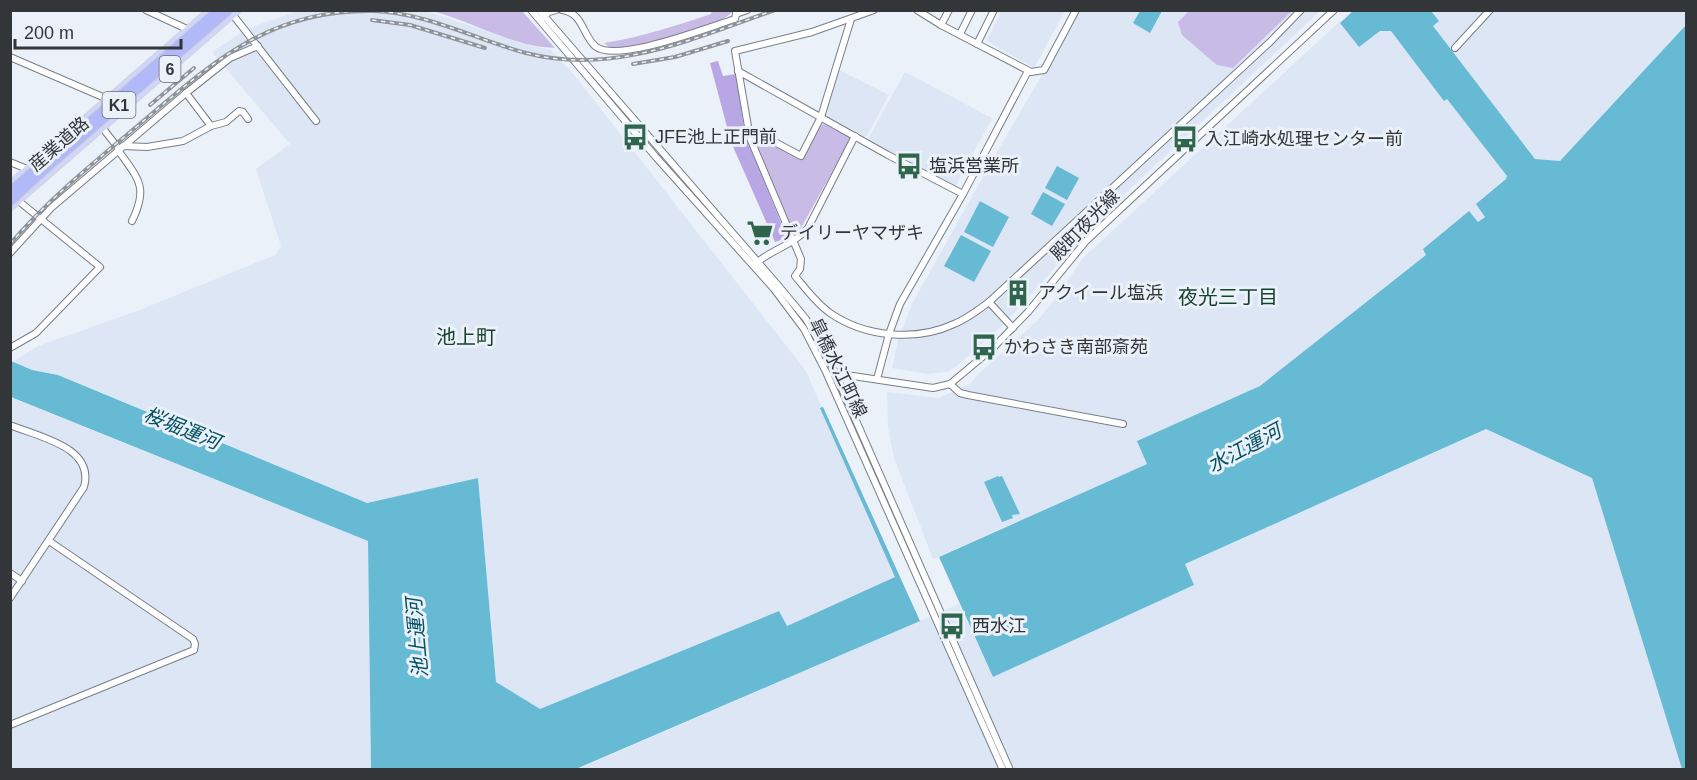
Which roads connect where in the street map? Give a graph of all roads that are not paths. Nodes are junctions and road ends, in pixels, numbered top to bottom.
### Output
1 (146, 10) edge
2 (211, 10) edge
3 (218, 10) edge
4 (531, 10) edge
5 (556, 10) edge
6 (562, 10) edge
7 (747, 10) edge
8 (874, 10) edge
9 (917, 10) edge
10 (949, 10) edge
11 (972, 10) edge
12 (994, 10) edge
13 (1076, 10) edge
14 (1301, 10) edge
15 (1334, 10) edge
16 (1490, 10) edge
17 (233, 12) edge
18 (736, 12) edge
19 (541, 16) edge
20 (850, 19) junction
21 (941, 25) junction
22 (189, 30) junction
23 (960, 34) junction
24 (977, 44) junction
25 (258, 46) junction
26 (1455, 48) dead end
27 (10, 57) edge
28 (738, 71) junction
29 (1028, 71) junction
30 (186, 93) junction
31 (108, 99) junction
32 (125, 107) junction
33 (90, 115) junction
34 (821, 117) junction
35 (248, 119) dead end
36 (316, 121) dead end
37 (211, 126) junction
38 (102, 128) junction
39 (748, 131) junction
40 (855, 136) junction
41 (120, 148) junction
42 (10, 162) edge
43 (27, 169) junction
44 (10, 185) edge
45 (10, 192) edge
46 (963, 194) junction
47 (14, 201) edge
48 (10, 207) edge
49 (41, 219) junction
50 (132, 221) dead end
51 (795, 240) junction
52 (10, 253) edge
53 (756, 264) junction
54 (772, 283) junction
55 (989, 302) junction
56 (1013, 328) junction
57 (889, 334) junction
58 (10, 348) edge
59 (826, 372) junction
60 (834, 373) junction
61 (877, 379) junction
62 (950, 384) junction
63 (1123, 424) dead end
64 (10, 425) edge
65 (49, 541) junction
66 (10, 573) edge
67 (22, 581) junction
68 (10, 598) edge
69 (10, 725) edge
70 (1003, 770) edge
71 (1010, 770) edge

1 - 22 street
2 - 22 main road, 産業道路 / 6
3 - 45 highway, K1, bridge
4 - 19 street, 皐橋水江町線
5 - 19 street
6 - 18 street
7 - 18 street
8 - 20 street
9 - 21 street
10 - 21 street
11 - 23 street
12 - 24 street
13 - 29 street
14 - 55 street
15 - 56 street, 殿町夜光線
16 - 26 street
17 - 25 street
17 - 32 main road, 産業道路 / 6
17 - 47 highway, K1, bridge
19 - 53 street, 皐橋水江町線
19 - 53 street, 皐橋水江町線
20 - 28 street
20 - 34 street
21 - 23 street
22 - 31 main road, 産業道路 / 6
23 - 24 street
24 - 29 street
25 - 30 street
25 - 36 street
27 - 31 street
28 - 34 street
28 - 39 street
29 - 46 street
30 - 37 street
30 - 41 street
31 - 32 street
31 - 33 main road, 産業道路 / 6
32 - 38 main road, 産業道路 / 6
33 - 38 street
33 - 43 main road, 産業道路 / 6
34 - 39 street
34 - 40 street
35 - 37 street
37 - 41 street
38 - 41 street
38 - 47 main road, 産業道路 / 6
39 - 51 street
40 - 46 street
40 - 51 street
41 - 49 street
41 - 50 street
42 - 43 street
43 - 44 main road, 産業道路 / 6
45 - 47 street
46 - 57 street
47 - 48 main road, 産業道路 / 6
47 - 49 street
49 - 52 street
49 - 58 street
51 - 53 street
51 - 57 street
53 - 54 street, 皐橋水江町線
54 - 59 street, 皐橋水江町線
54 - 60 street, 皐橋水江町線
55 - 56 street
55 - 57 street
56 - 62 street, 殿町夜光線
57 - 61 street
59 - 60 street
59 - 70 street, 皐橋水江町線
60 - 61 street
60 - 71 street, 皐橋水江町線
61 - 62 street
62 - 63 street
64 - 65 street
65 - 67 street
65 - 69 street
66 - 67 street
67 - 68 street

